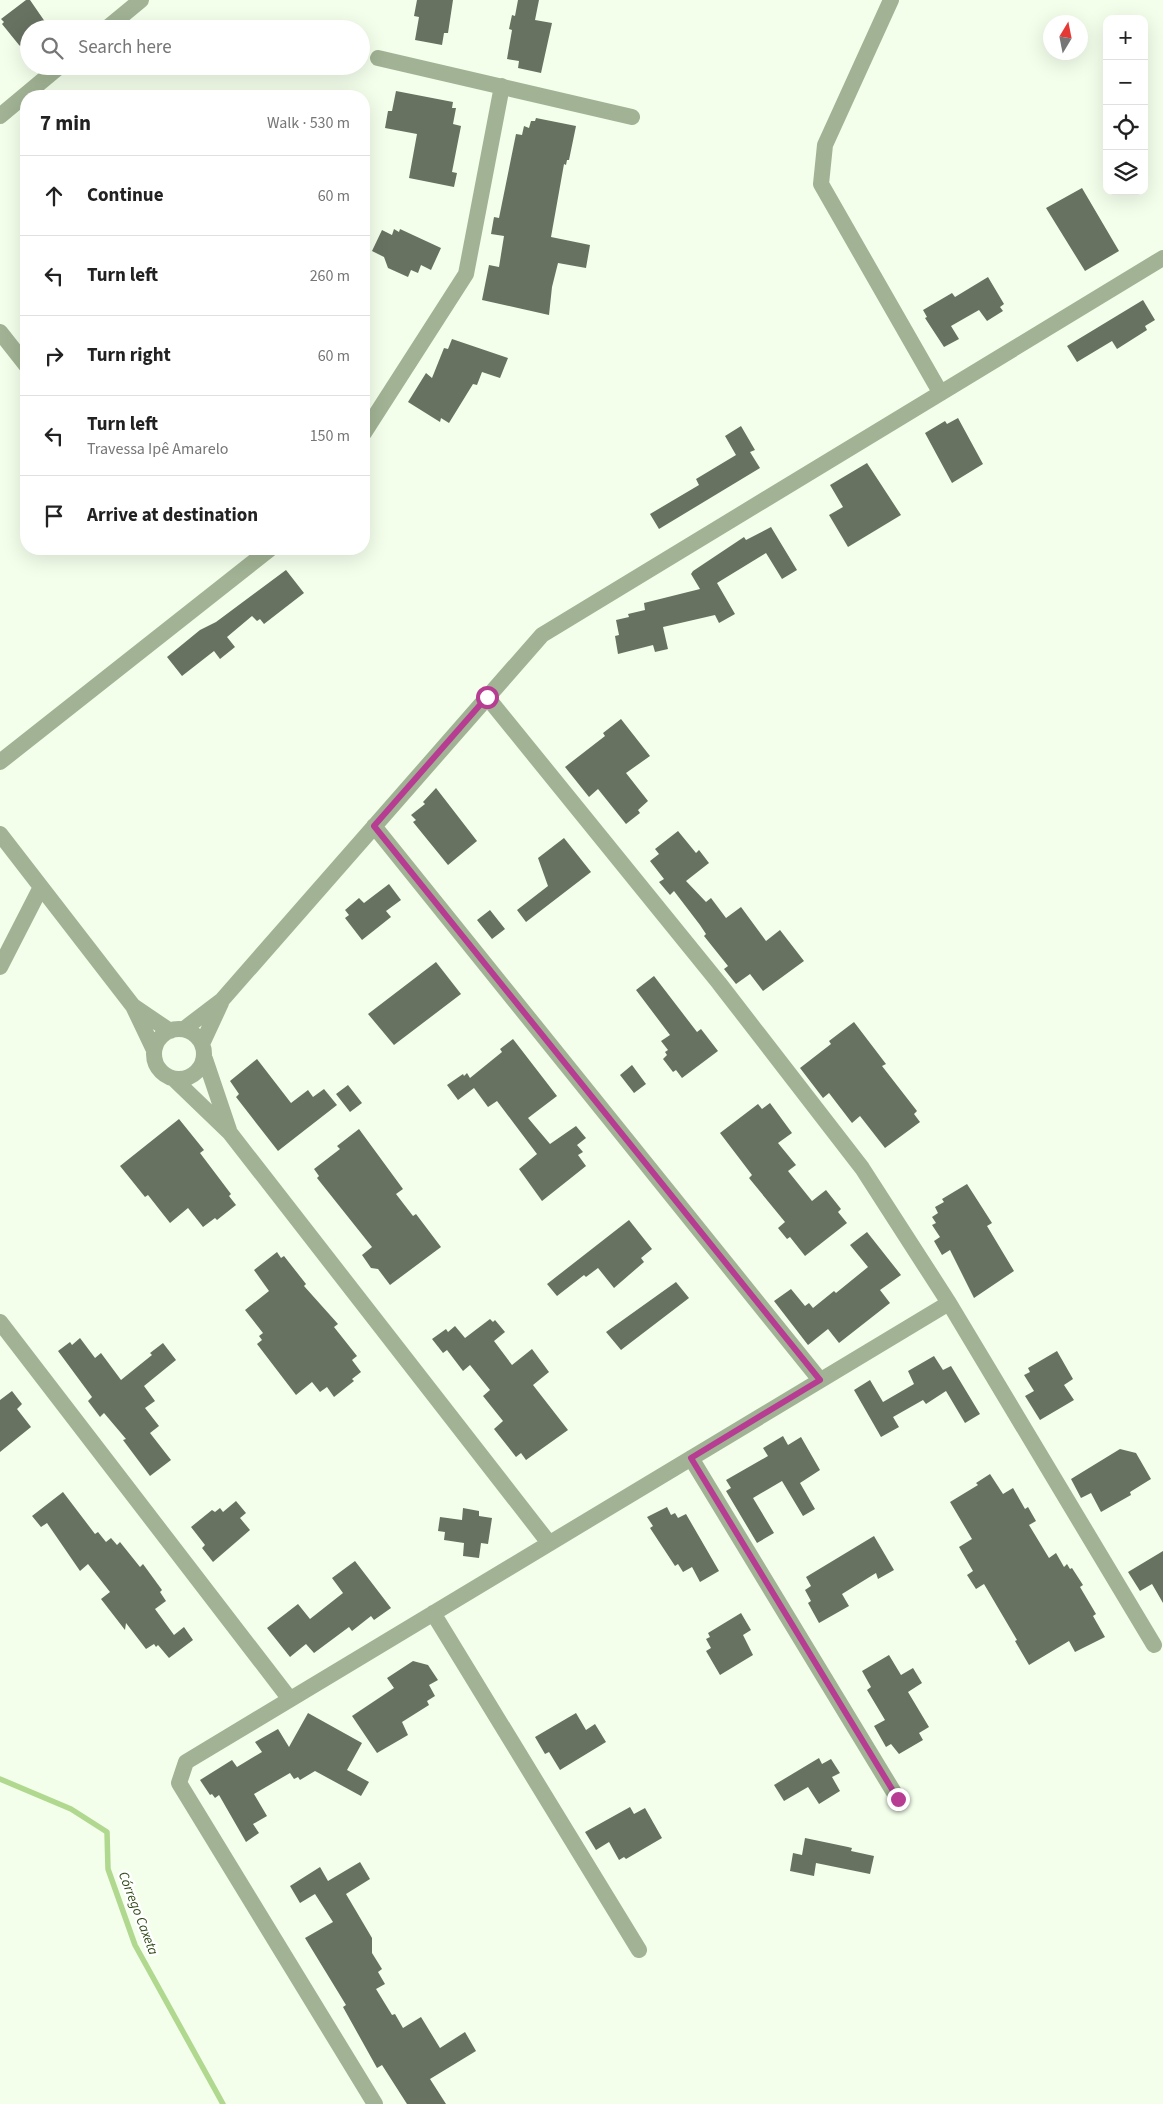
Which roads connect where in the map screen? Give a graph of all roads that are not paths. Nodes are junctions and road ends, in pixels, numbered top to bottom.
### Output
1 (141, 0) edge
2 (891, 0) edge
3 (117, 20) edge
4 (378, 58) dead end
5 (49, 75) edge
6 (502, 86) junction
7 (31, 90) edge
8 (20, 99) edge
9 (0, 116) edge
10 (632, 117) dead end
11 (1163, 258) edge
12 (0, 332) edge
13 (20, 357) edge
14 (940, 392) junction
15 (370, 424) edge
16 (262, 555) edge
17 (487, 697) junction
18 (0, 762) edge
19 (374, 826) junction
20 (0, 834) edge
21 (41, 887) junction
22 (0, 967) edge
23 (222, 1000) junction
24 (133, 1006) junction
25 (177, 1030) junction
26 (154, 1050) junction
27 (203, 1051) junction
28 (175, 1080) junction
29 (230, 1133) junction
30 (950, 1303) junction
31 (0, 1322) edge
32 (820, 1380) junction
33 (691, 1458) junction
34 (549, 1543) junction
35 (433, 1613) junction
36 (1154, 1645) dead end
37 (289, 1698) junction
38 (898, 1799) dead end
39 (639, 1950) dead end
40 (375, 2104) edge

1 - 3 street
2 - 14 street
4 - 6 street
5 - 7 street
6 - 10 street
6 - 15 street
8 - 9 street
11 - 14 street
12 - 13 street
14 - 17 street
16 - 18 street
17 - 19 street
17 - 30 street
19 - 23 street
19 - 32 street
20 - 21 street
21 - 22 street
21 - 24 street
23 - 25 street
23 - 27 street
24 - 25 street
24 - 26 street
25 - 26 street
25 - 27 street
26 - 28 street
27 - 28 street
27 - 29 street
28 - 29 street
29 - 34 street
30 - 32 street
30 - 36 street
31 - 37 street
32 - 33 street
33 - 34 street
33 - 38 street
34 - 35 street
35 - 37 street
35 - 39 street
37 - 40 street

